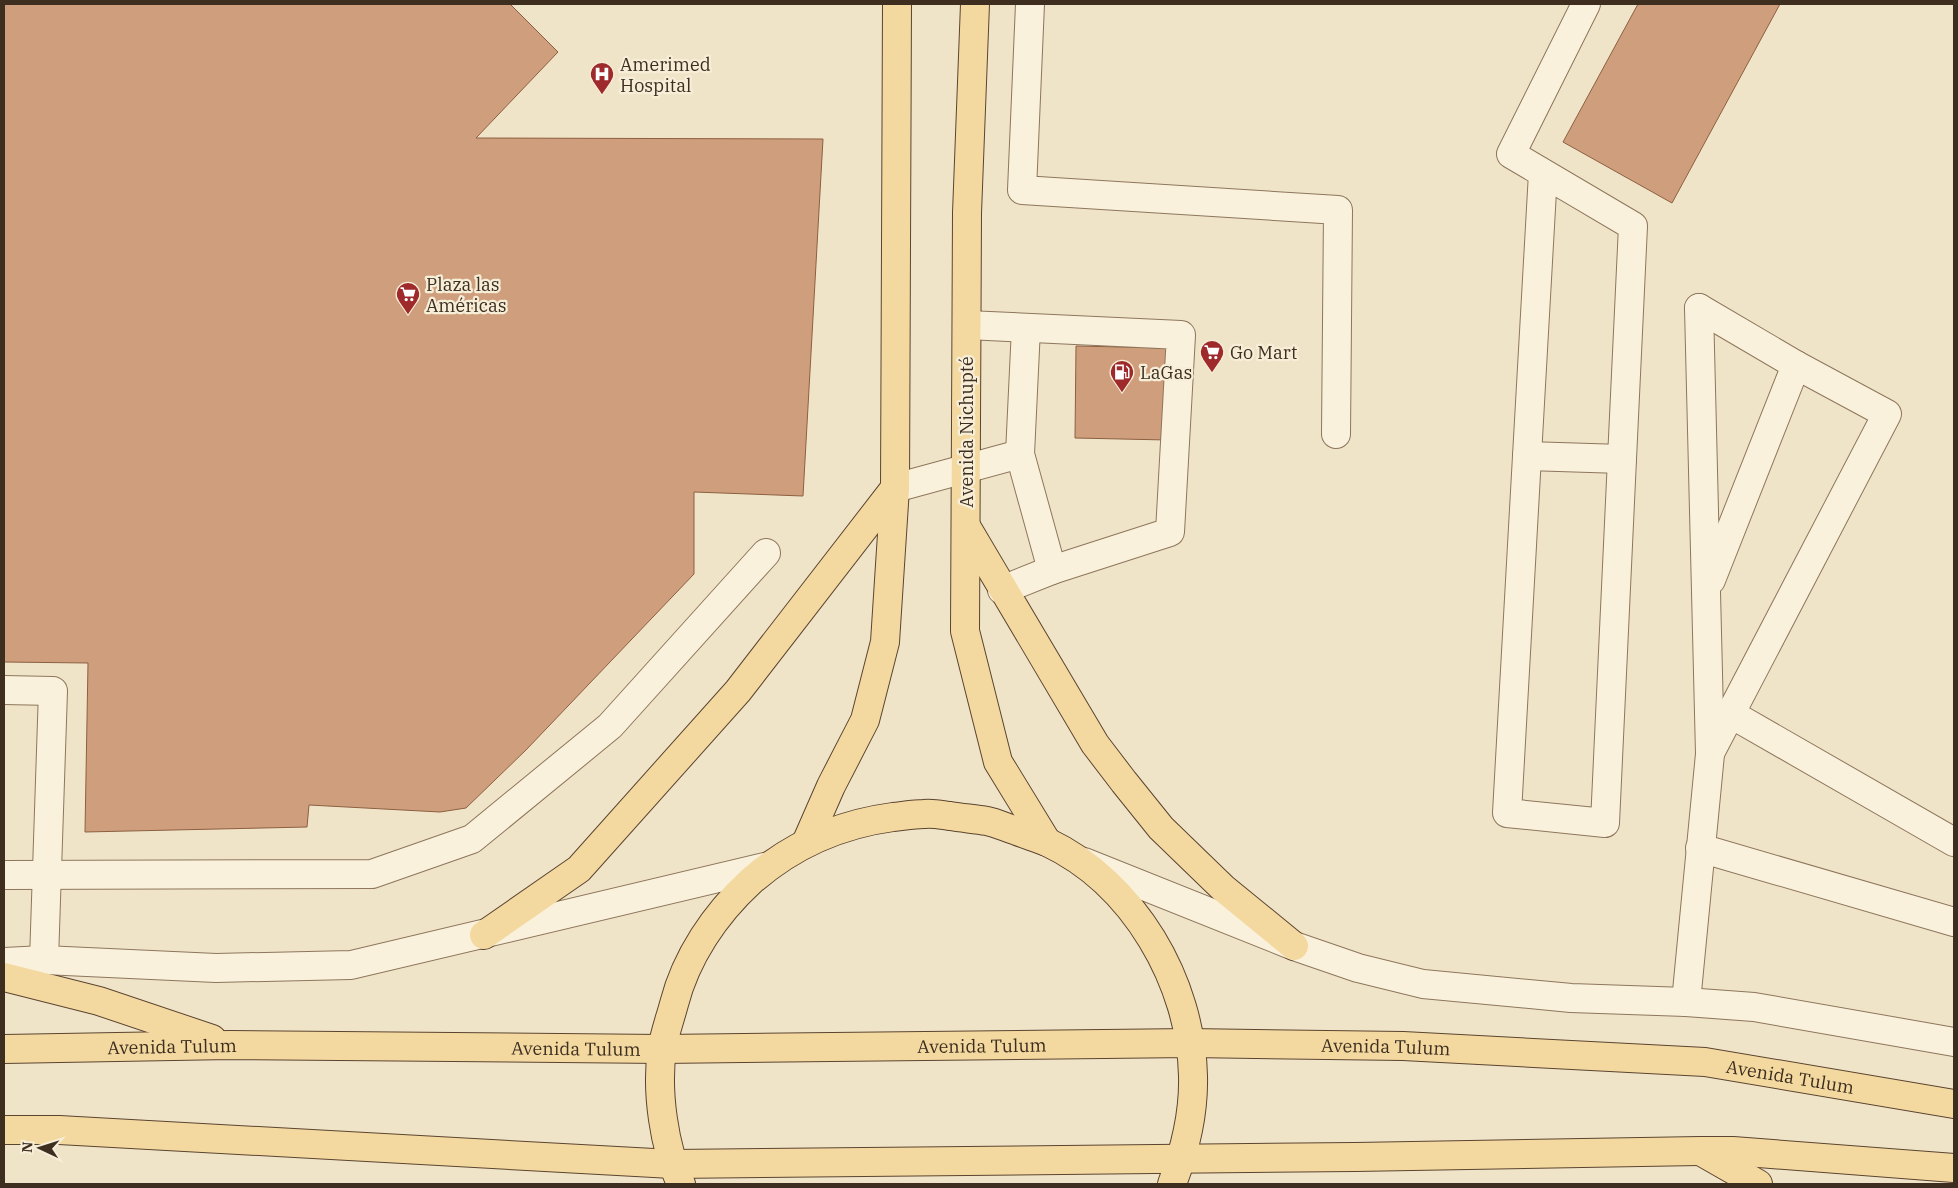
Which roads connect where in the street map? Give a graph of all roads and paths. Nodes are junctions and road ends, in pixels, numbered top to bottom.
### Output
1 (897, 4) edge
2 (975, 4) edge
3 (1030, 4) edge
4 (1586, 4) edge
5 (1543, 173) junction
6 (967, 325) junction
7 (1026, 328) junction
8 (1796, 365) junction
9 (1336, 434) dead end
10 (1020, 454) junction
11 (1527, 456) junction
12 (1622, 459) junction
13 (966, 469) junction
14 (895, 488) junction
15 (966, 527) junction
16 (766, 553) dead end
17 (1052, 570) junction
18 (1002, 590) junction
19 (1706, 591) junction
20 (4, 690) edge
21 (1731, 714) junction
22 (1710, 754) junction
23 (1954, 842) edge
24 (806, 843) junction
25 (1700, 848) junction
26 (1058, 849) junction
27 (769, 866) junction
28 (4, 875) edge
29 (46, 875) junction
30 (1954, 922) edge
31 (484, 935) junction
32 (1294, 946) junction
33 (44, 960) junction
34 (4, 962) edge
35 (4, 977) edge
36 (1686, 1002) junction
37 (1954, 1042) edge
38 (1190, 1043) junction
39 (230, 1045) junction
40 (662, 1049) junction
41 (4, 1050) edge
42 (1954, 1104) edge
43 (4, 1130) edge
44 (1700, 1151) junction
45 (1182, 1158) junction
46 (1954, 1168) edge
47 (676, 1174) edge
48 (1172, 1184) edge
49 (1758, 1184) edge

1 - 14 main road
2 - 6 main road, Avenida Nichupté
3 - 9 street
4 - 5 street
5 - 11 street
5 - 12 street
6 - 7 street
6 - 13 main road, Avenida Nichupté
7 - 10 street
7 - 17 street
8 - 19 street
8 - 19 street
8 - 21 street
10 - 13 street
10 - 17 street
11 - 12 street
11 - 12 street
13 - 14 street
13 - 15 main road, Avenida Nichupté
14 - 24 main road
14 - 31 main road
15 - 18 main road
15 - 26 main road, Avenida Nichupté
16 - 29 street
17 - 18 street
18 - 32 main road
19 - 22 street
20 - 29 street
21 - 22 street
21 - 23 street
22 - 25 street
24 - 26 main road
24 - 27 main road
25 - 30 street
25 - 36 street
26 - 32 street
26 - 38 main road
27 - 31 street
27 - 40 main road
28 - 29 street
29 - 33 street
31 - 33 street
32 - 36 street
33 - 34 street
35 - 39 main road
36 - 37 street
38 - 40 main road, Avenida Tulum
38 - 42 main road, Avenida Tulum
38 - 45 main road
39 - 40 main road, Avenida Tulum
39 - 41 main road, Avenida Tulum
40 - 47 main road
43 - 47 main road
44 - 45 main road
44 - 46 main road
44 - 49 main road
45 - 47 main road
45 - 48 main road

